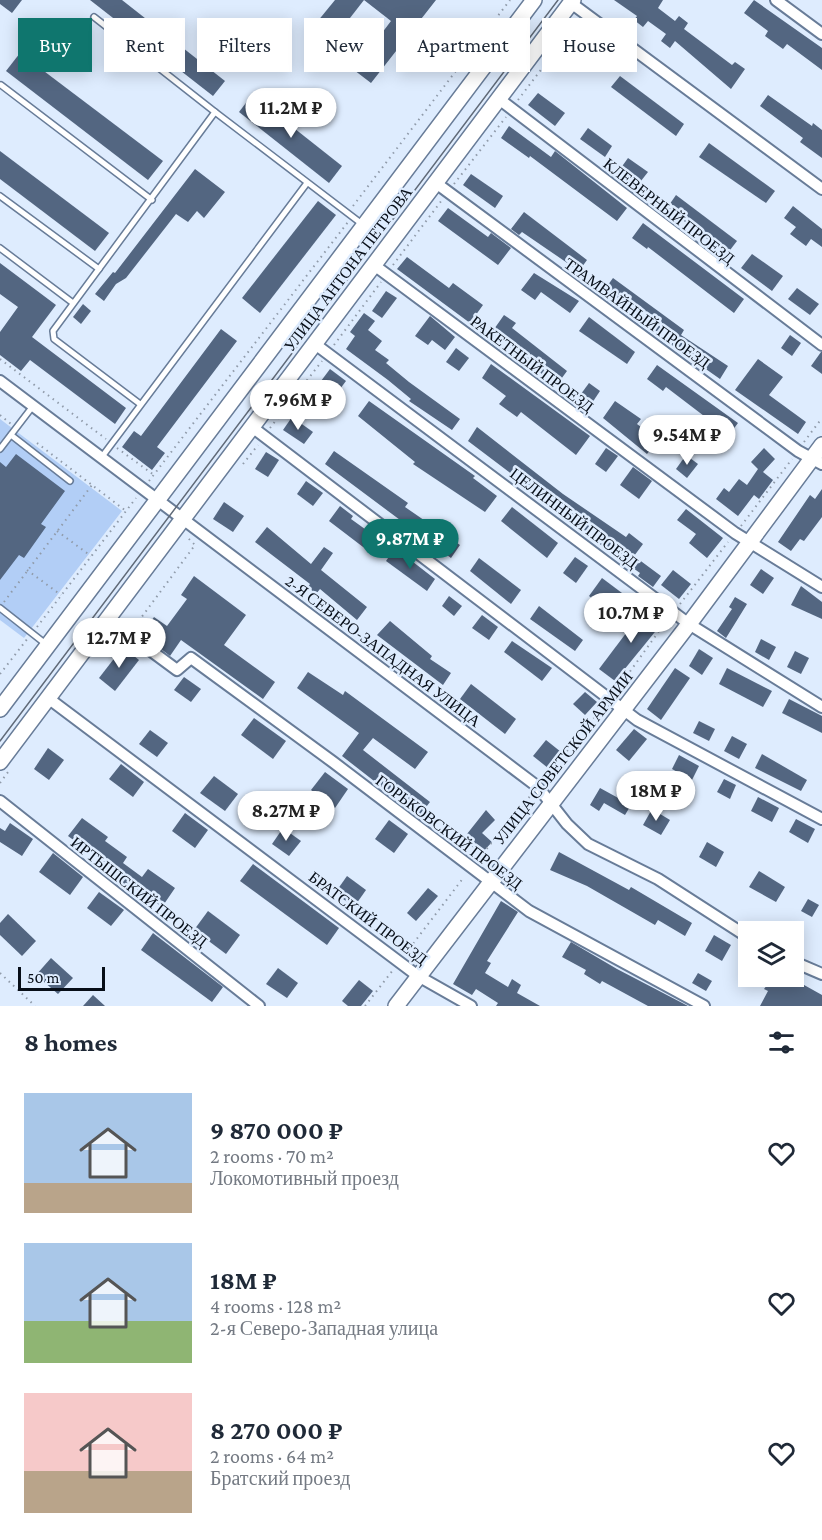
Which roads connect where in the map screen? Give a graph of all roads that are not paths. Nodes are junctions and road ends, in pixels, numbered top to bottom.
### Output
1 (534, 0) edge
2 (776, 0) edge
3 (572, 1) edge
4 (94, 17) dead end
5 (822, 34) edge
6 (1, 85) edge
7 (499, 99) junction
8 (214, 112) junction
9 (307, 183) junction
10 (442, 187) junction
11 (822, 189) edge
12 (0, 195) edge
13 (152, 200) junction
14 (358, 221) junction
15 (0, 248) edge
16 (374, 265) junction
17 (99, 269) junction
18 (73, 303) junction
19 (315, 344) junction
20 (822, 345) edge
21 (0, 381) edge
22 (140, 404) junction
23 (33, 406) junction
24 (258, 431) junction
25 (11, 435) junction
26 (1, 445) edge
27 (822, 445) edge
28 (101, 458) junction
29 (810, 458) edge
30 (70, 481) dead end
31 (158, 500) junction
32 (183, 519) junction
33 (749, 543) junction
34 (822, 587) edge
35 (0, 607) edge
36 (108, 619) junction
37 (689, 624) junction
38 (49, 646) junction
39 (48, 698) junction
40 (822, 707) edge
41 (0, 710) edge
42 (624, 710) junction
43 (0, 762) edge
44 (0, 801) edge
45 (551, 801) junction
46 (822, 819) edge
47 (490, 884) junction
48 (738, 931) edge
49 (804, 966) edge
50 (822, 974) edge
51 (418, 976) junction
52 (259, 1006) edge
53 (396, 1006) edge
54 (471, 1006) edge
55 (704, 1006) edge

1 - 14 main road, УЛИЦА АНТОНА ПЕТРОВА
2 - 5 street
3 - 7 main road, УЛИЦА АНТОНА ПЕТРОВА
3 - 11 street
4 - 8 lane
6 - 13 lane
7 - 10 main road, УЛИЦА АНТОНА ПЕТРОВА
7 - 20 street, КЛЕВЕРНЫЙ ПРОЕЗД
8 - 9 lane
8 - 13 lane
9 - 14 lane
9 - 22 lane
10 - 16 main road, УЛИЦА АНТОНА ПЕТРОВА
10 - 29 street, ТРАМВАЙНЫЙ ПРОЕЗД
12 - 17 lane
13 - 17 lane
14 - 31 main road, УЛИЦА АНТОНА ПЕТРОВА
15 - 18 lane
16 - 19 main road, УЛИЦА АНТОНА ПЕТРОВА
16 - 33 street, РАКЕТНЫЙ ПРОЕЗД
17 - 18 lane
18 - 22 lane
19 - 24 main road, УЛИЦА АНТОНА ПЕТРОВА
19 - 37 street, ЦЕЛИННЫЙ ПРОЕЗД
21 - 23 street, 2-Я СЕВЕРО-ЗАПАДНАЯ УЛИЦА
22 - 28 lane
23 - 25 lane
23 - 28 street, 2-Я СЕВЕРО-ЗАПАДНАЯ УЛИЦА
24 - 32 main road, УЛИЦА АНТОНА ПЕТРОВА
24 - 42 street
25 - 26 lane
25 - 30 lane
27 - 29 main road, УЛИЦА СОВЕТСКОЙ АРМИИ
28 - 31 street, 2-Я СЕВЕРО-ЗАПАДНАЯ УЛИЦА
29 - 33 main road, УЛИЦА СОВЕТСКОЙ АРМИИ
31 - 32 street, 2-Я СЕВЕРО-ЗАПАДНАЯ УЛИЦА
31 - 38 main road, УЛИЦА АНТОНА ПЕТРОВА
32 - 36 main road, УЛИЦА АНТОНА ПЕТРОВА
32 - 45 street, 2-Я СЕВЕРО-ЗАПАДНАЯ УЛИЦА
33 - 34 street, РАКЕТНЫЙ ПРОЕЗД
33 - 37 main road, УЛИЦА СОВЕТСКОЙ АРМИИ
35 - 38 lane
36 - 39 main road, УЛИЦА АНТОНА ПЕТРОВА
36 - 47 street, ГОРЬКОВСКИЙ ПРОЕЗД
37 - 40 street, ЦЕЛИННЫЙ ПРОЕЗД
37 - 42 main road, УЛИЦА СОВЕТСКОЙ АРМИИ
38 - 41 main road, УЛИЦА АНТОНА ПЕТРОВА
39 - 43 main road, УЛИЦА АНТОНА ПЕТРОВА
39 - 51 street, БРАТСКИЙ ПРОЕЗД
42 - 45 main road, УЛИЦА СОВЕТСКОЙ АРМИИ
42 - 46 street
44 - 52 street, ИРТЫШСКИЙ ПРОЕЗД
45 - 47 main road, УЛИЦА СОВЕТСКОЙ АРМИИ
45 - 48 street, 2-Я СЕВЕРО-ЗАПАДНАЯ УЛИЦА
47 - 51 main road, УЛИЦА СОВЕТСКОЙ АРМИИ
47 - 55 street, ГОРЬКОВСКИЙ ПРОЕЗД
49 - 50 street
51 - 53 main road, УЛИЦА СОВЕТСКОЙ АРМИИ
51 - 54 street, БРАТСКИЙ ПРОЕЗД

